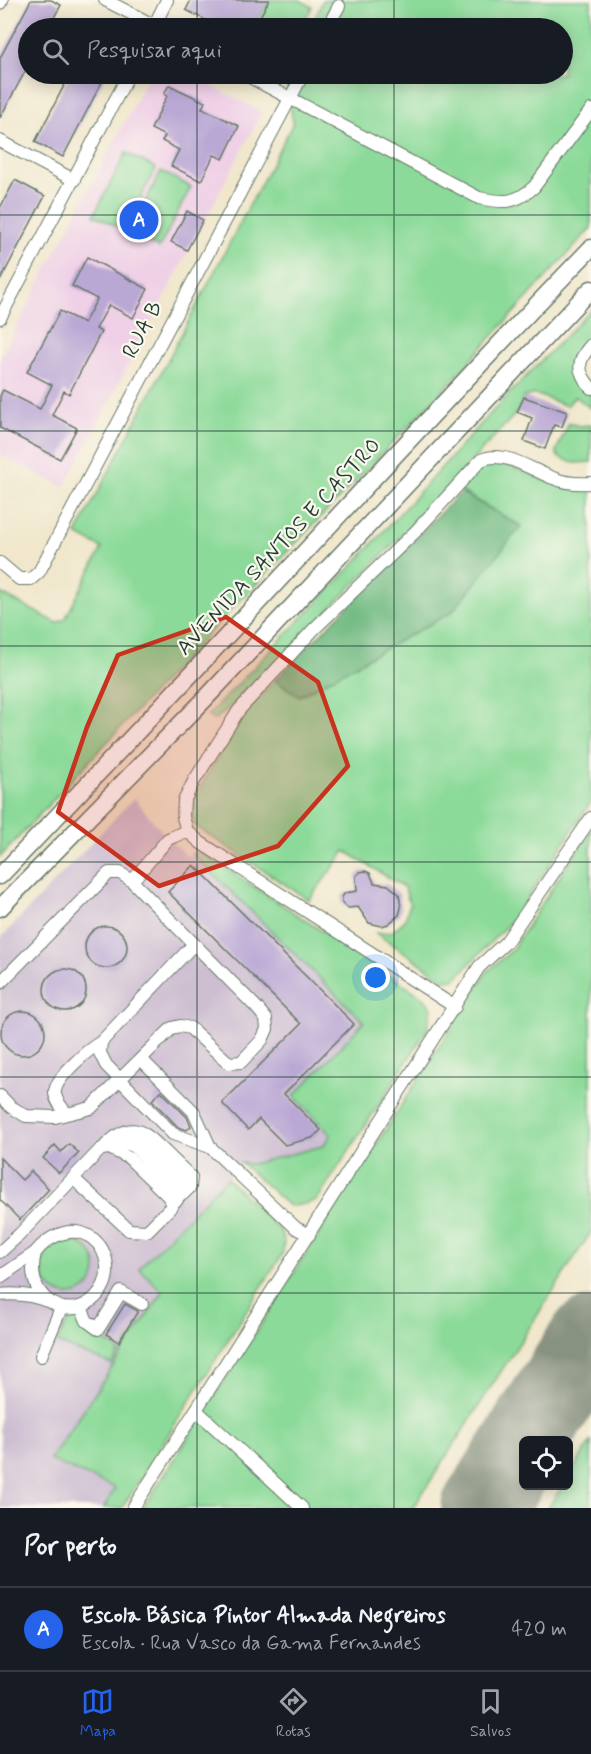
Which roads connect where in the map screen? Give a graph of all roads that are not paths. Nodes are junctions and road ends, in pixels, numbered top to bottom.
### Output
1 (105, 0) edge
2 (168, 0) edge
3 (339, 6) dead end
4 (137, 18) edge
5 (160, 18) edge
6 (332, 18) edge
7 (124, 84) edge
8 (263, 84) edge
9 (298, 84) edge
10 (290, 98) junction
11 (591, 110) edge
12 (0, 141) edge
13 (74, 180) junction
14 (591, 248) edge
15 (591, 289) edge
16 (1, 313) edge
17 (591, 345) edge
18 (591, 388) edge
19 (591, 483) edge
20 (0, 563) edge
21 (591, 818) edge
22 (187, 831) junction
23 (0, 876) edge
24 (132, 881) junction
25 (0, 908) edge
26 (194, 944) junction
27 (0, 983) edge
28 (454, 1006) junction
29 (102, 1042) junction
30 (141, 1059) junction
31 (120, 1081) junction
32 (0, 1095) edge
33 (67, 1114) junction
34 (210, 1147) junction
35 (100, 1149) junction
36 (74, 1179) junction
37 (178, 1200) junction
38 (309, 1234) junction
39 (0, 1252) edge
40 (35, 1253) junction
41 (0, 1276) edge
42 (0, 1295) edge
43 (142, 1304) dead end
44 (55, 1305) junction
45 (81, 1307) junction
46 (41, 1356) dead end
47 (196, 1410) junction
48 (133, 1508) edge
49 (303, 1508) edge

1 - 4 street
2 - 5 street
3 - 6 street
7 - 13 street
8 - 10 street
9 - 10 street, RUA B
10 - 11 street
10 - 20 street, RUA B
12 - 13 street
13 - 16 street
14 - 23 main road, AVENIDA SANTOS E CASTRO
15 - 25 main road
17 - 18 street
19 - 22 street
21 - 28 street
22 - 24 street
22 - 28 street
24 - 26 street
24 - 27 street
26 - 29 street
26 - 30 street
28 - 38 street
29 - 31 street
29 - 33 street
30 - 31 street
30 - 34 street
31 - 33 street
31 - 34 street
32 - 33 street
34 - 38 street
35 - 36 street
35 - 37 street
35 - 37 street
36 - 37 street
36 - 39 street
38 - 47 street
40 - 41 street
40 - 44 street
40 - 45 street
42 - 44 street
43 - 45 street
44 - 45 street
44 - 46 street
47 - 48 street
47 - 49 street

